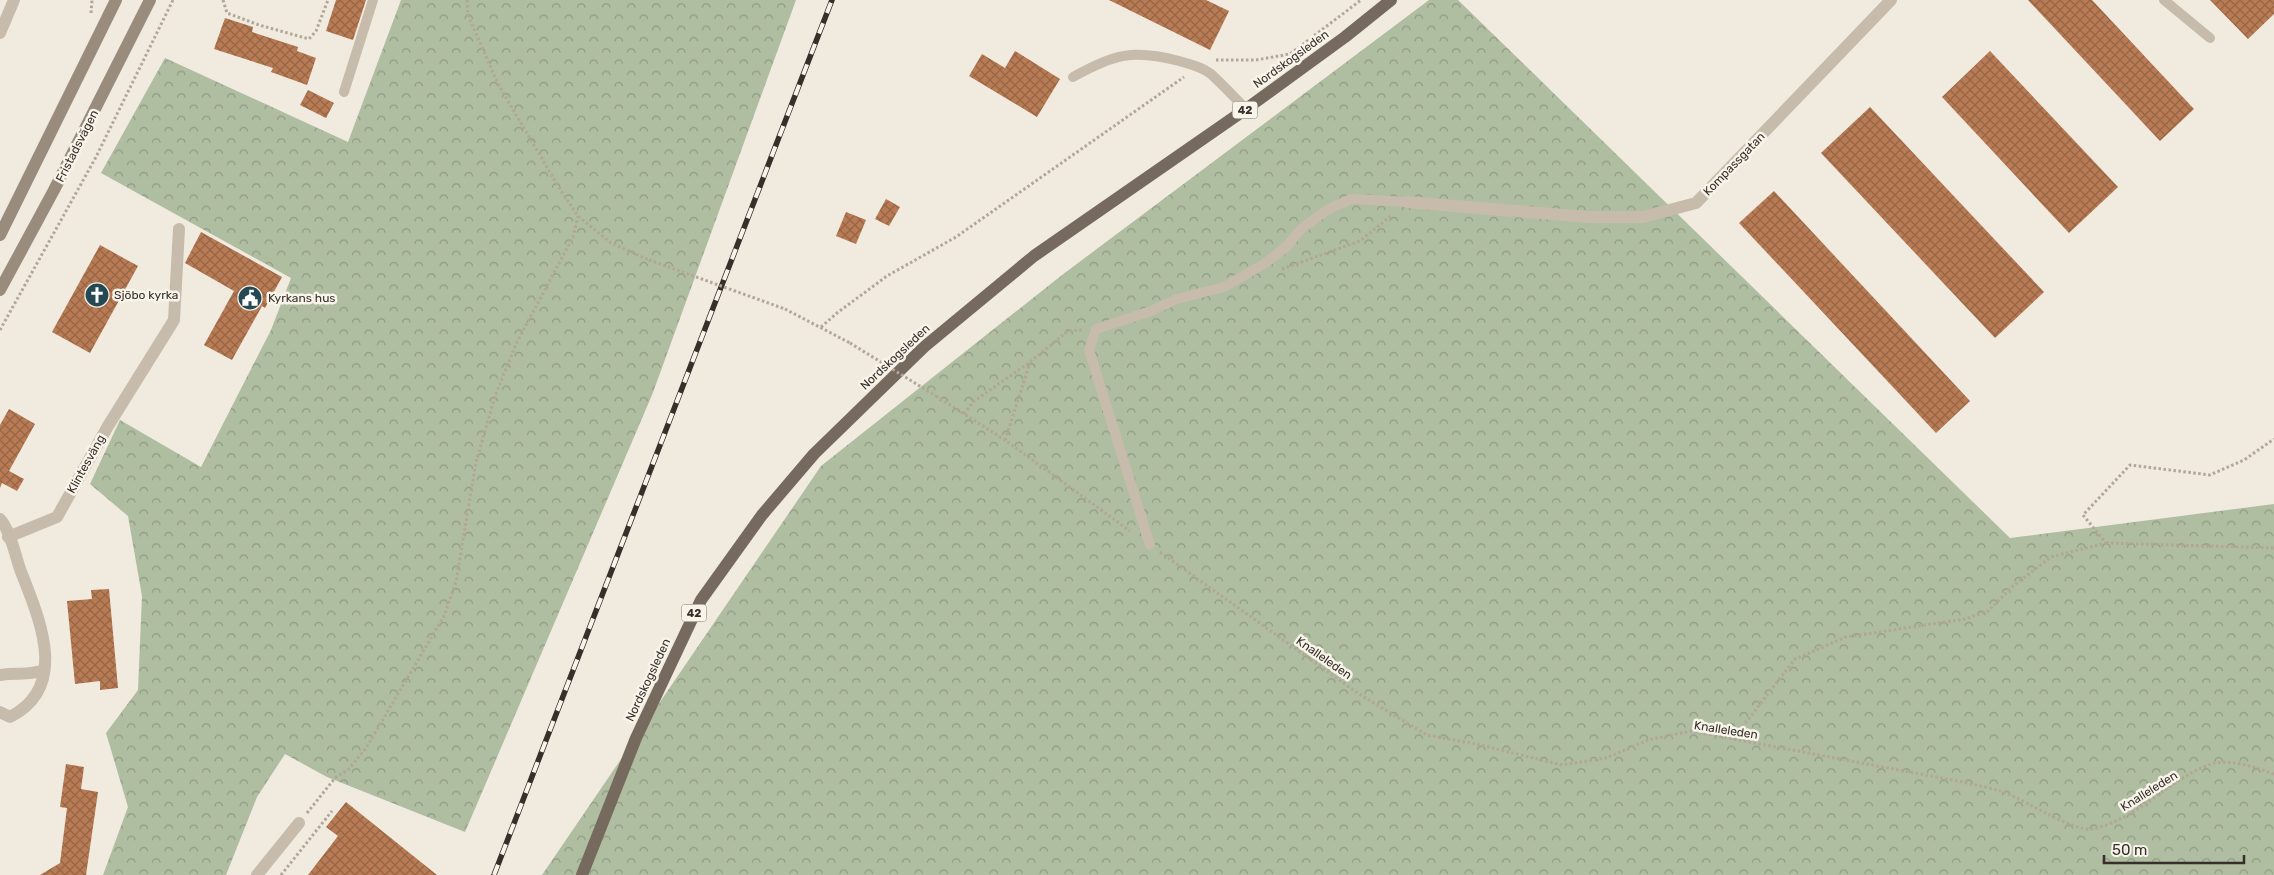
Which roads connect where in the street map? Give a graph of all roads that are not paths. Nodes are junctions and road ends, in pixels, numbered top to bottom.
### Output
1 (14, 0) edge
2 (116, 0) edge
3 (150, 0) edge
4 (373, 0) edge
5 (1391, 0) edge
6 (1891, 0) edge
7 (2164, 0) edge
8 (0, 33) edge
9 (2210, 38) dead end
10 (1073, 77) dead end
11 (344, 92) dead end
12 (1246, 109) junction
13 (1407, 202) joint
14 (179, 229) dead end
15 (0, 235) edge
16 (0, 290) edge
17 (0, 519) edge
18 (8, 537) junction
19 (1150, 545) road end
20 (44, 670) junction
21 (0, 675) edge
22 (0, 712) edge
23 (299, 823) road end
24 (257, 875) edge
25 (582, 875) edge

1 - 8 street
2 - 15 street
3 - 16 street, Fristadsvägen
4 - 11 lane
5 - 12 main road, Nordskogsleden / 42
6 - 13 street, Kompassgatan
7 - 9 lane
10 - 12 lane
12 - 25 main road, Nordskogsleden / 42
13 - 19 lane
14 - 18 street, Klintesväng
17 - 18 street
18 - 20 street
20 - 21 street
20 - 22 street
23 - 24 street

